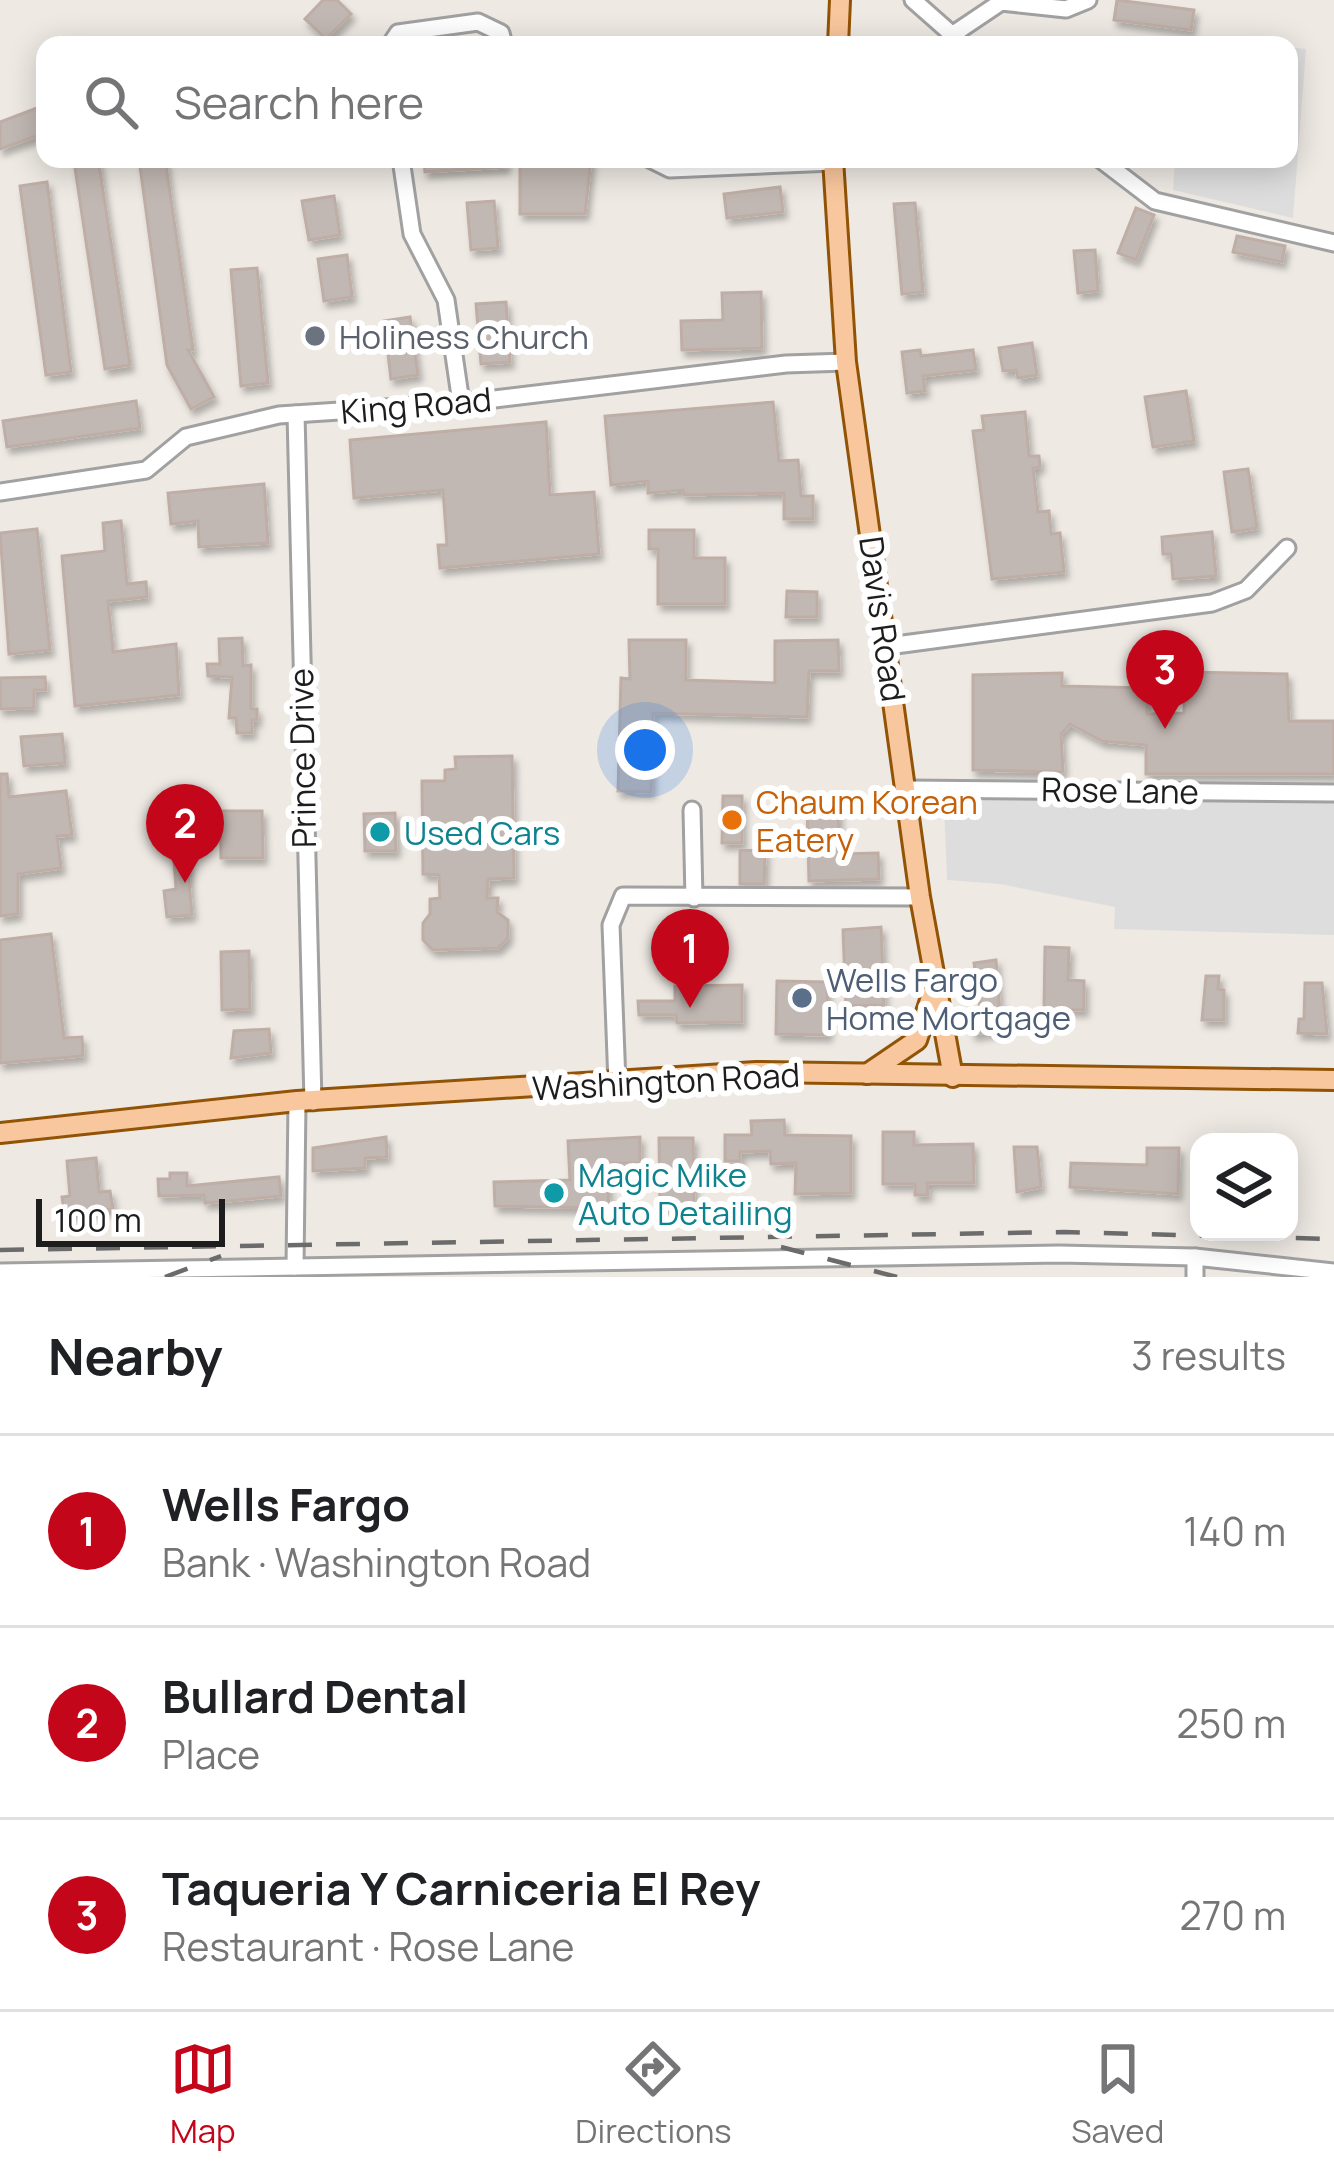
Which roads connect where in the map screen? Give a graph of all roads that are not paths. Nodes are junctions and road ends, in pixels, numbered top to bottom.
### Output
1 (841, 0) edge
2 (913, 0) edge
3 (1088, 0) edge
4 (396, 36) edge
5 (502, 36) edge
6 (839, 36) edge
7 (954, 36) edge
8 (963, 36) edge
9 (402, 168) edge
10 (666, 168) edge
11 (703, 168) edge
12 (834, 168) edge
13 (1112, 168) edge
14 (1334, 243) edge
15 (846, 362) junction
16 (461, 403) junction
17 (296, 414) junction
18 (0, 493) edge
19 (1287, 548) dead end
20 (888, 646) junction
21 (906, 789) junction
22 (1334, 793) edge
23 (692, 811) dead end
24 (920, 897) junction
25 (694, 898) junction
26 (936, 983) junction
27 (866, 1074) junction
28 (953, 1077) junction
29 (1334, 1080) edge
30 (617, 1083) junction
31 (305, 1102) junction
32 (0, 1132) edge
33 (1195, 1257) junction
34 (296, 1267) junction
35 (1334, 1271) edge
36 (0, 1272) edge
37 (1195, 1277) edge

1 - 6 main road
2 - 7 street
3 - 8 street
4 - 5 street
9 - 16 street
10 - 11 street
12 - 15 main road, Davis Road
13 - 14 street
15 - 16 street, King Road
15 - 20 main road, Davis Road
16 - 17 street, King Road
17 - 18 street, King Road
17 - 31 street, Prince Drive
19 - 20 street
20 - 21 main road, Davis Road
21 - 22 street, Rose Lane
21 - 24 main road, Davis Road
23 - 25 street
24 - 25 street
24 - 26 main road, Davis Road
25 - 30 street
26 - 27 main road
26 - 28 main road, Davis Road
27 - 28 main road, Washington Road
27 - 30 main road, Washington Road
28 - 29 main road, Washington Road
30 - 31 main road, Washington Road
31 - 32 main road, Washington Road
31 - 34 street, Prince Drive
33 - 34 street
33 - 35 street
33 - 37 street
34 - 36 street

